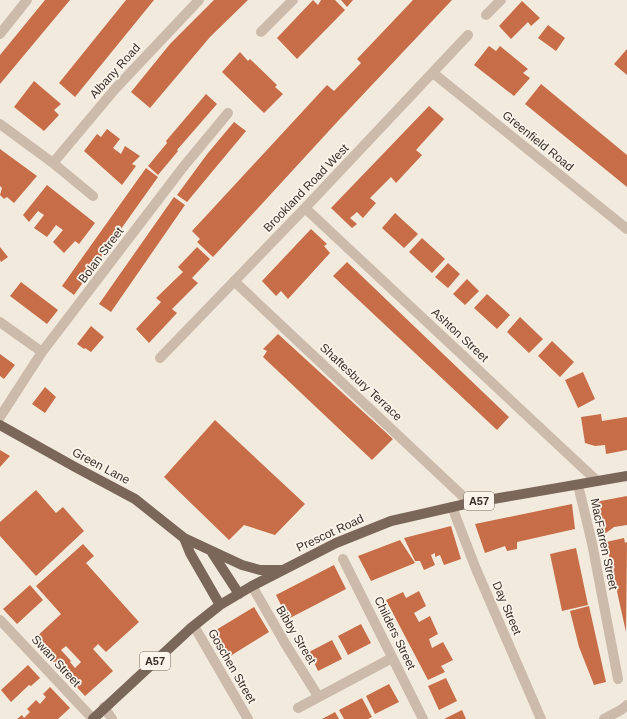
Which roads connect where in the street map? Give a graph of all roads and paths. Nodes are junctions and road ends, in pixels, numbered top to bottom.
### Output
1 (27, 0) edge
2 (199, 0) edge
3 (293, 0) edge
4 (500, 0) edge
5 (486, 15) dead end
6 (261, 32) dead end
7 (0, 34) edge
8 (468, 35) dead end
9 (433, 73) junction
10 (228, 113) dead end
11 (0, 124) edge
12 (53, 163) junction
13 (93, 196) dead end
14 (305, 208) junction
15 (627, 229) edge
16 (234, 280) junction
17 (0, 322) edge
18 (42, 352) junction
19 (160, 358) dead end
20 (0, 417) edge
21 (0, 425) edge
22 (627, 476) edge
23 (597, 481) junction
24 (578, 485) junction
25 (470, 503) junction
26 (452, 507) junction
27 (184, 538) junction
28 (211, 551) junction
29 (345, 563) dead end
30 (282, 570) junction
31 (252, 586) junction
32 (239, 594) junction
33 (220, 605) junction
34 (0, 620) edge
35 (194, 626) junction
36 (392, 658) junction
37 (618, 679) dead end
38 (318, 696) junction
39 (104, 707) junction
40 (298, 708) dead end
41 (624, 712) edge
42 (93, 719) edge
43 (112, 719) edge
44 (248, 719) edge
45 (423, 719) edge
46 (541, 719) edge
47 (604, 719) edge

1 - 7 street
2 - 12 street, Albany Road
3 - 6 street
4 - 5 street
8 - 9 street, Brookland Road West
9 - 14 street, Brookland Road West
9 - 15 street, Greenfield Road
10 - 18 street, Bolan Street
11 - 12 street
12 - 13 street
14 - 16 street, Brookland Road West
14 - 23 street, Ashton Street
16 - 19 street, Brookland Road West
16 - 25 street, Shaftesbury Terrace
17 - 18 street
18 - 20 street, Bolan Street
21 - 27 main road, Green Lane
22 - 23 main road, Prescot Road / A57
23 - 24 main road, Prescot Road / A57
24 - 25 main road, Prescot Road / A57
24 - 37 street, MacFarren Street
25 - 26 main road, Prescot Road / A57
26 - 30 main road, Prescot Road / A57
26 - 46 street, Day Street
27 - 28 main road, Green Lane
27 - 33 main road, Green Lane
28 - 30 main road, Green Lane
28 - 32 main road
29 - 36 street, Childers Street
30 - 31 main road, Prescot Road / A57
31 - 32 main road, Prescot Road / A57
31 - 38 street, Bibby Street
32 - 33 main road, Prescot Road / A57
33 - 35 main road, Prescot Road / A57
34 - 42 street, Swan Street
35 - 39 main road, Prescot Road / A57
35 - 44 street, Goschen Street
36 - 38 street
36 - 45 street, Childers Street
38 - 40 street
39 - 42 main road, Prescot Road / A57
39 - 43 street
41 - 47 street

